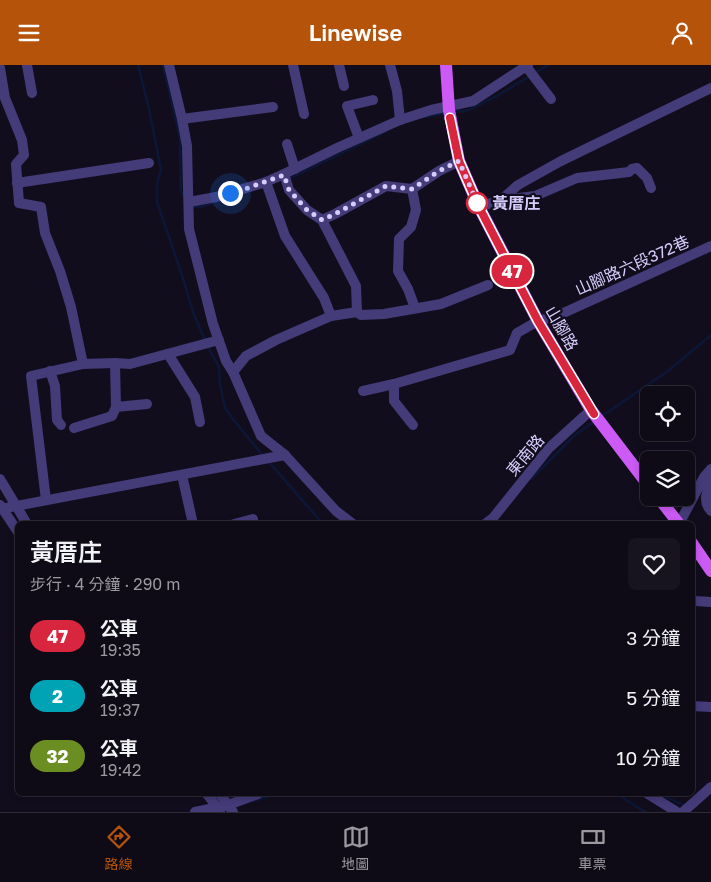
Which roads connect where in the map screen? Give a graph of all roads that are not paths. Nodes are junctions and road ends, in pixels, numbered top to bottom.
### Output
1 (27, 65) edge
2 (169, 65) edge
3 (293, 65) edge
4 (339, 65) edge
5 (390, 65) edge
6 (446, 65) edge
7 (526, 65) edge
8 (0, 68) edge
9 (344, 86) dead end
10 (711, 88) edge
11 (32, 93) dead end
12 (551, 99) dead end
13 (373, 100) dead end
14 (273, 107) dead end
15 (450, 112) junction
16 (304, 114) dead end
17 (182, 119) junction
18 (400, 120) junction
19 (359, 138) junction
20 (288, 144) dead end
21 (459, 161) junction
22 (149, 163) dead end
23 (295, 169) junction
24 (284, 175) junction
25 (266, 182) junction
26 (17, 183) junction
27 (651, 188) dead end
28 (412, 189) junction
29 (501, 200) junction
30 (189, 206) junction
31 (479, 207) junction
32 (322, 220) junction
33 (711, 246) edge
34 (488, 285) dead end
35 (415, 308) junction
36 (358, 312) junction
37 (331, 316) junction
38 (538, 321) junction
39 (219, 340) junction
40 (168, 354) junction
41 (115, 363) junction
42 (83, 364) junction
43 (50, 371) junction
44 (233, 372) junction
45 (394, 384) junction
46 (363, 391) dead end
47 (147, 404) dead end
48 (116, 407) junction
49 (592, 412) junction
50 (200, 421) dead end
51 (61, 425) dead end
52 (413, 425) dead end
53 (74, 428) dead end
54 (285, 455) junction
55 (711, 469) edge
56 (182, 475) junction
57 (640, 475) edge
58 (0, 479) edge
59 (711, 481) edge
60 (46, 500) junction
61 (15, 506) junction
62 (665, 506) edge
63 (1, 508) edge
64 (711, 511) edge
65 (253, 519) dead end
66 (24, 521) edge
67 (192, 521) edge
68 (245, 521) edge
69 (349, 521) edge
70 (489, 521) edge
71 (677, 521) edge
72 (681, 521) edge
73 (15, 528) edge
74 (695, 547) edge
75 (711, 571) edge
76 (695, 601) edge
77 (711, 601) edge
78 (695, 706) edge
79 (711, 707) edge
80 (711, 787) edge
81 (209, 796) edge
82 (221, 796) edge
83 (254, 796) edge
84 (651, 796) edge
85 (225, 809) edge
86 (195, 812) edge
87 (677, 812) edge
88 (683, 812) edge

1 - 11 street
2 - 17 street
3 - 16 street
4 - 9 street
5 - 18 street
6 - 15 main road, 山腳路
7 - 12 street
7 - 15 street
8 - 26 street
10 - 29 street
13 - 19 street
14 - 17 street
15 - 18 street
15 - 21 main road, 山腳路
17 - 30 street
18 - 19 street
19 - 23 street
20 - 23 street
21 - 28 street
21 - 31 main road, 山腳路
22 - 26 street
23 - 24 street
24 - 25 street
24 - 32 street
25 - 30 street
25 - 37 street
26 - 42 street
27 - 29 street
28 - 32 street
28 - 35 street
29 - 31 street
30 - 39 street
31 - 38 main road, 山腳路
32 - 36 street
33 - 38 street, 山腳路六段372巷
34 - 35 street
35 - 36 street
36 - 37 street
37 - 44 street
38 - 45 street, 山腳路六段372巷
38 - 49 main road, 山腳路
39 - 40 street
39 - 44 street
40 - 41 street
40 - 50 street
41 - 42 street
41 - 48 street
42 - 43 street
43 - 51 street
43 - 60 street
44 - 54 street
45 - 46 street
45 - 52 street
47 - 48 street
48 - 53 street
49 - 57 main road, 山腳路
49 - 70 street, 東南路
54 - 56 street
54 - 69 street
55 - 72 street
56 - 60 street
56 - 67 street
58 - 61 street
59 - 64 street
60 - 61 street
61 - 63 street
61 - 66 street
62 - 71 main road
63 - 73 street
65 - 68 street
74 - 75 main road
76 - 77 street
78 - 79 street
80 - 88 street
81 - 85 street
82 - 85 street
83 - 85 street
84 - 87 street
85 - 86 street

